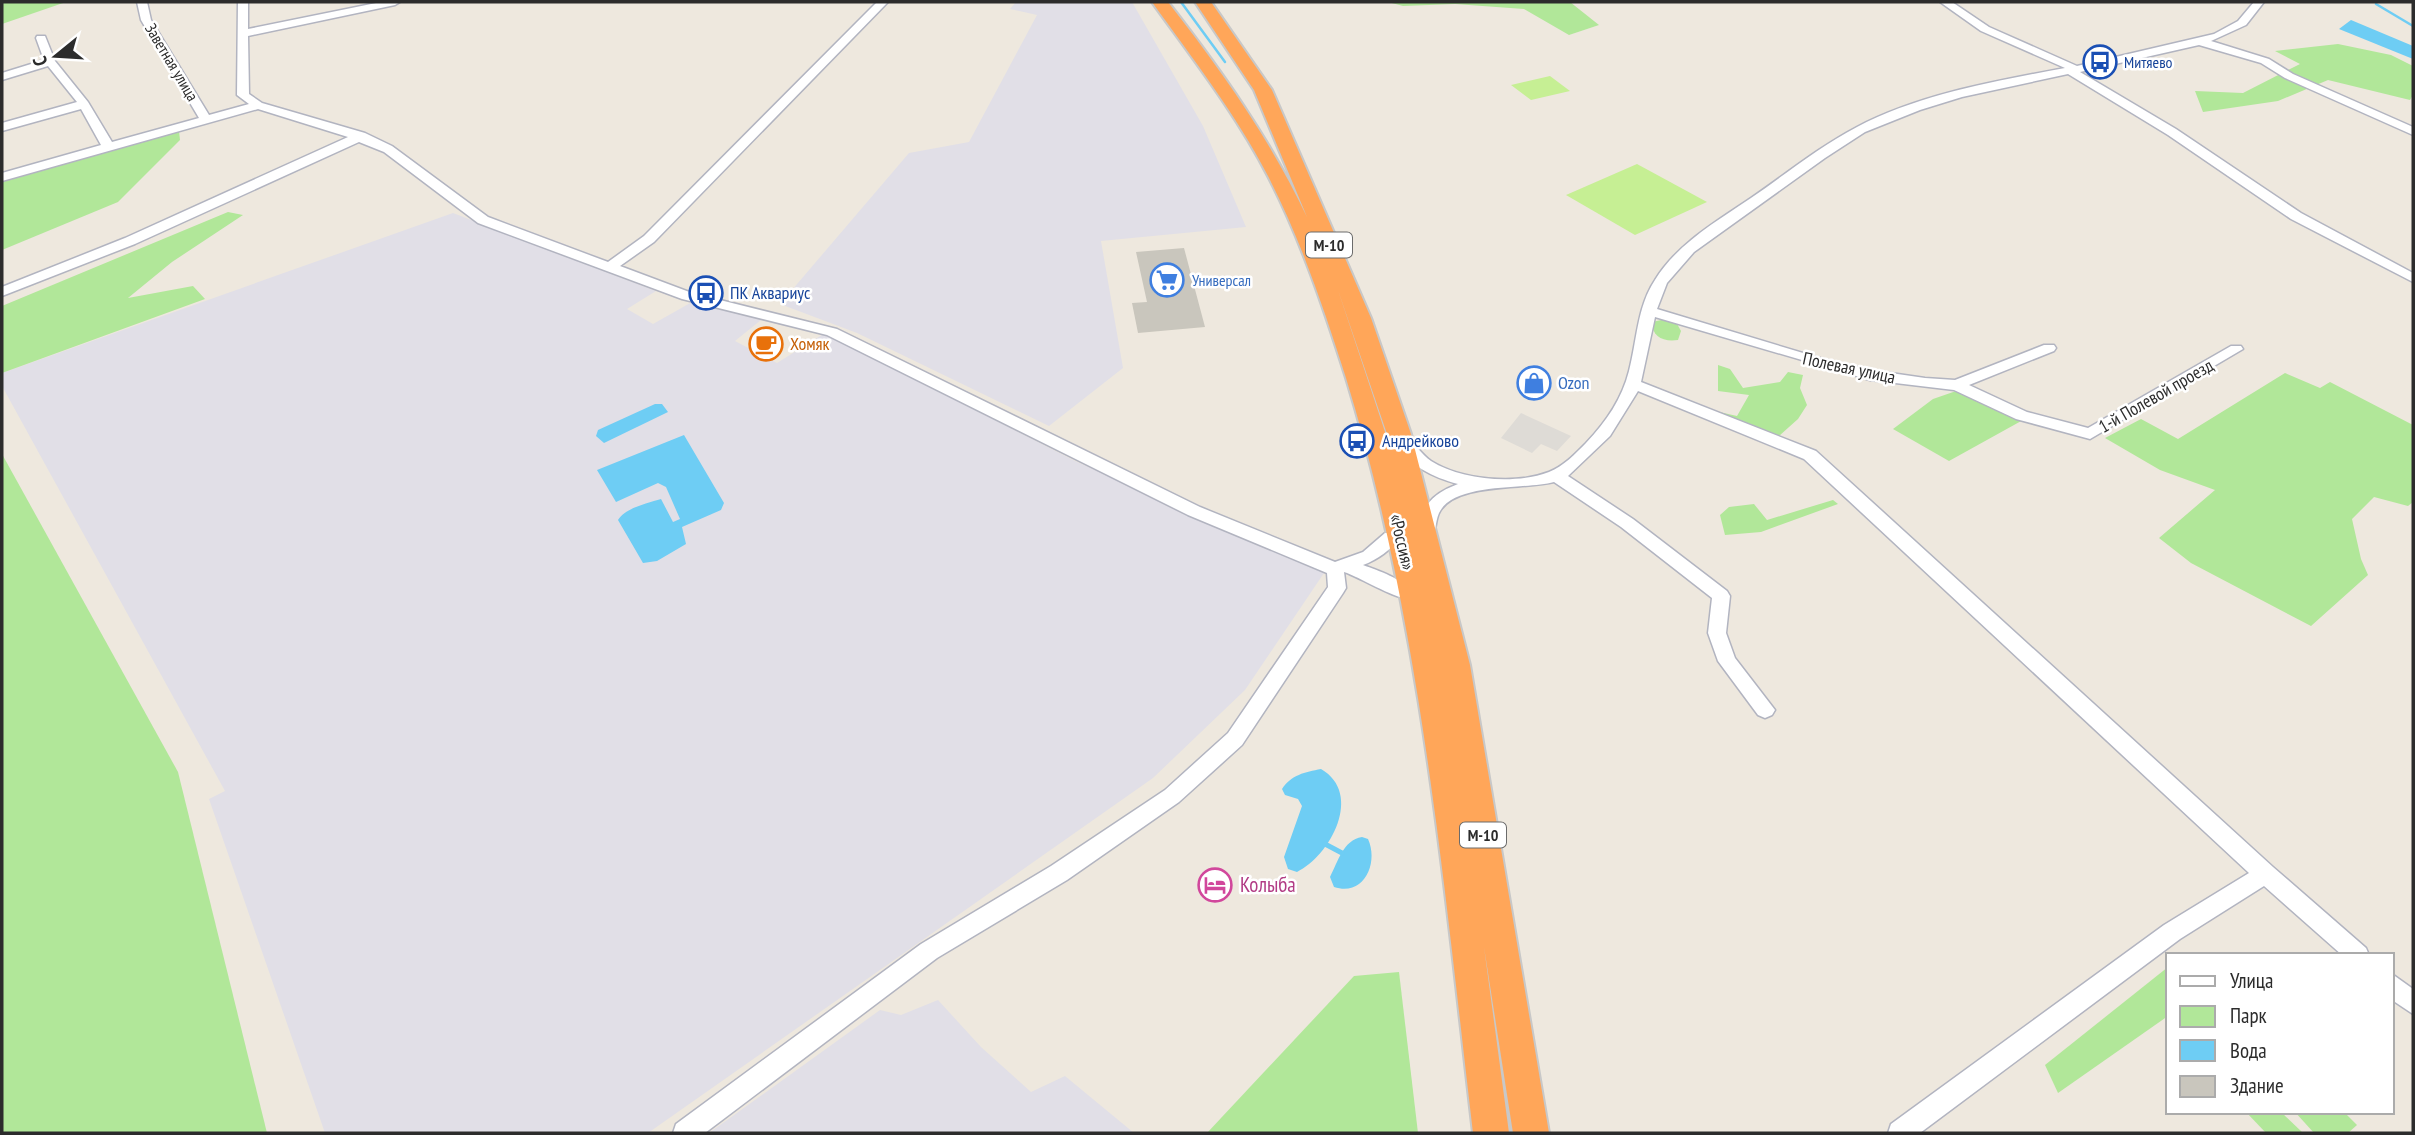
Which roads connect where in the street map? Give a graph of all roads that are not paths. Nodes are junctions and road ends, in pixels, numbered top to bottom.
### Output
1 (142, 2) edge
2 (243, 2) edge
3 (337, 2) edge
4 (395, 2) edge
5 (883, 2) edge
6 (1160, 2) edge
7 (1203, 2) edge
8 (1945, 2) edge
9 (2259, 2) edge
10 (338, 15) junction
11 (242, 34) junction
12 (41, 38) dead end
13 (2198, 41) junction
14 (50, 62) junction
15 (2071, 71) junction
16 (2, 77) edge
17 (84, 104) junction
18 (258, 105) junction
19 (206, 120) junction
20 (2, 127) edge
21 (2413, 131) edge
22 (361, 136) junction
23 (108, 146) junction
24 (2, 177) edge
25 (1315, 260) junction
26 (610, 267) junction
27 (2413, 278) edge
28 (2, 292) edge
29 (1649, 311) junction
30 (2049, 348) dead end
31 (2236, 349) dead end
32 (1633, 384) junction
33 (1957, 386) junction
34 (1399, 434) junction
35 (1556, 476) junction
36 (1485, 484) junction
37 (1391, 537) junction
38 (1426, 539) junction
39 (1341, 568) junction
40 (1403, 593) junction
41 (1765, 710) dead end
42 (1435, 711) junction
43 (2264, 874) junction
44 (2356, 953) edge
45 (2394, 987) edge
46 (2413, 1003) edge
47 (685, 1133) edge
48 (1491, 1133) edge
49 (1531, 1133) edge
50 (1900, 1133) edge

1 - 19 street, Заветная улица
2 - 11 street
3 - 10 street
4 - 10 street
5 - 26 street
6 - 25 highway, «Россия» / М-10
7 - 34 highway, «Россия» / М-10
8 - 15 street
9 - 13 street
10 - 11 street
11 - 18 street
12 - 14 street
13 - 15 street
13 - 21 street
14 - 16 street
14 - 17 street
15 - 27 street
15 - 29 street
17 - 20 street
17 - 23 street
18 - 19 street
18 - 22 street
19 - 23 street
22 - 26 street
22 - 28 street
23 - 24 street
25 - 37 highway
25 - 42 highway, «Россия» / М-10
26 - 39 street
29 - 32 street
29 - 33 street, Полевая улица
30 - 33 street, Полевая улица
31 - 33 street, 1-й Полевой проезд
32 - 35 street
32 - 43 street
34 - 36 street
34 - 38 highway, «Россия» / М-10
35 - 36 street
35 - 41 street
36 - 38 street
37 - 39 street
37 - 40 highway
38 - 49 highway, «Россия» / М-10
39 - 40 street
39 - 47 street
40 - 42 highway
42 - 48 highway, «Россия» / М-10
43 - 44 street
43 - 50 street
45 - 46 street

